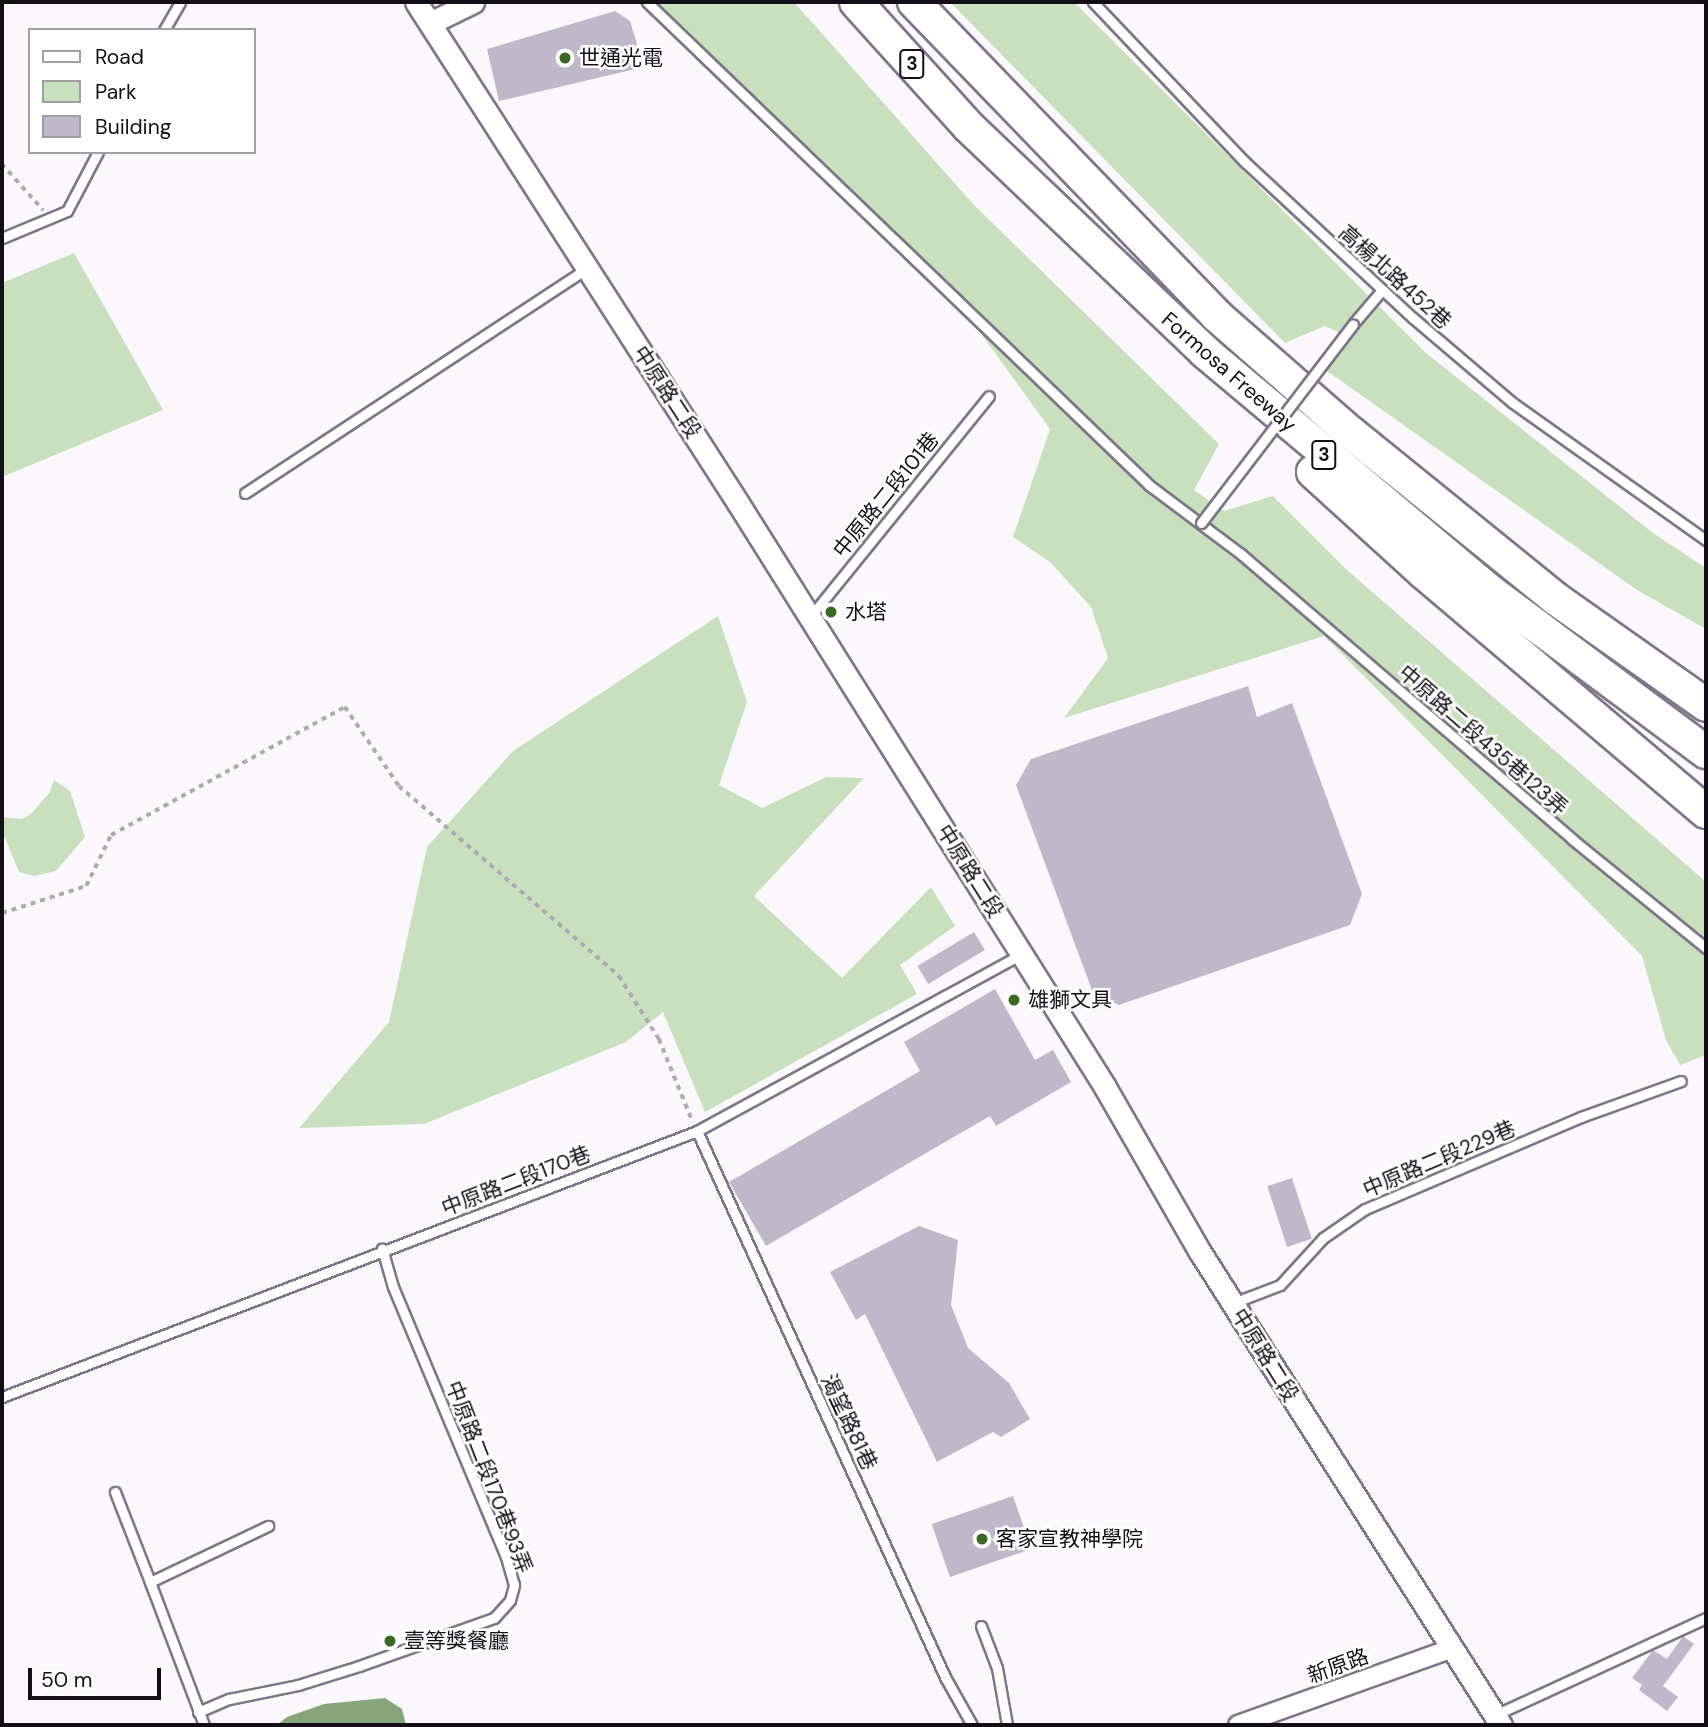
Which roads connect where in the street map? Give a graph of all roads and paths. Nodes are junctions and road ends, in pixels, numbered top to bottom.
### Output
1 (180, 2) edge
2 (416, 2) edge
3 (473, 2) edge
4 (647, 2) edge
5 (856, 2) edge
6 (914, 2) edge
7 (1093, 2) edge
8 (430, 23) junction
9 (165, 28) edge
10 (97, 154) edge
11 (2, 164) edge
12 (49, 221) junction
13 (2, 238) edge
14 (1101, 258) junction
15 (587, 268) junction
16 (1382, 290) junction
17 (989, 396) dead end
18 (245, 493) dead end
19 (1201, 523) junction
20 (1706, 540) edge
21 (810, 617) junction
22 (1706, 705) edge
23 (1706, 752) edge
24 (1644, 757) junction
25 (1706, 801) edge
26 (1706, 812) edge
27 (2, 913) edge
28 (1706, 948) edge
29 (1022, 954) junction
30 (1681, 1081) dead end
31 (697, 1131) junction
32 (382, 1249) junction
33 (1233, 1303) junction
34 (2, 1397) edge
35 (115, 1492) dead end
36 (268, 1526) dead end
37 (150, 1581) junction
38 (1706, 1618) edge
39 (981, 1626) dead end
40 (1452, 1648) junction
41 (198, 1712) junction
42 (1498, 1720) edge
43 (204, 1725) edge
44 (972, 1725) edge
45 (1007, 1725) edge
46 (1238, 1725) edge

1 - 9 lane
2 - 8 street, 中原路二段
3 - 8 street
4 - 19 lane, 中原路二段435巷123弄
5 - 14 highway, Formosa Freeway / 3
6 - 22 highway, Formosa Freeway / 3
7 - 16 lane, 高楊北路452巷
8 - 15 street, 中原路二段
10 - 12 lane
11 - 12 path
12 - 13 lane
14 - 23 highway, Formosa Freeway / 3
14 - 24 highway
15 - 18 lane
15 - 21 street, 中原路二段
16 - 19 lane, bridge
16 - 20 lane, 高楊北路452巷
17 - 21 lane, 中原路二段101巷
19 - 28 lane, 中原路二段435巷123弄
21 - 29 street, 中原路二段
24 - 25 highway
24 - 26 highway
27 - 31 path
29 - 31 lane, 中原路二段170巷
29 - 33 street, 中原路二段
30 - 33 lane, 中原路二段229巷
31 - 32 lane, 中原路二段170巷
31 - 44 lane, 渴望路81巷
32 - 34 lane, 中原路二段170巷
32 - 41 lane, 中原路二段170巷93弄
33 - 40 street, 中原路二段
35 - 37 lane
36 - 37 lane
37 - 41 lane
38 - 42 lane
39 - 45 lane
40 - 42 street, 中原路二段
40 - 46 street, 新原路
41 - 43 lane

